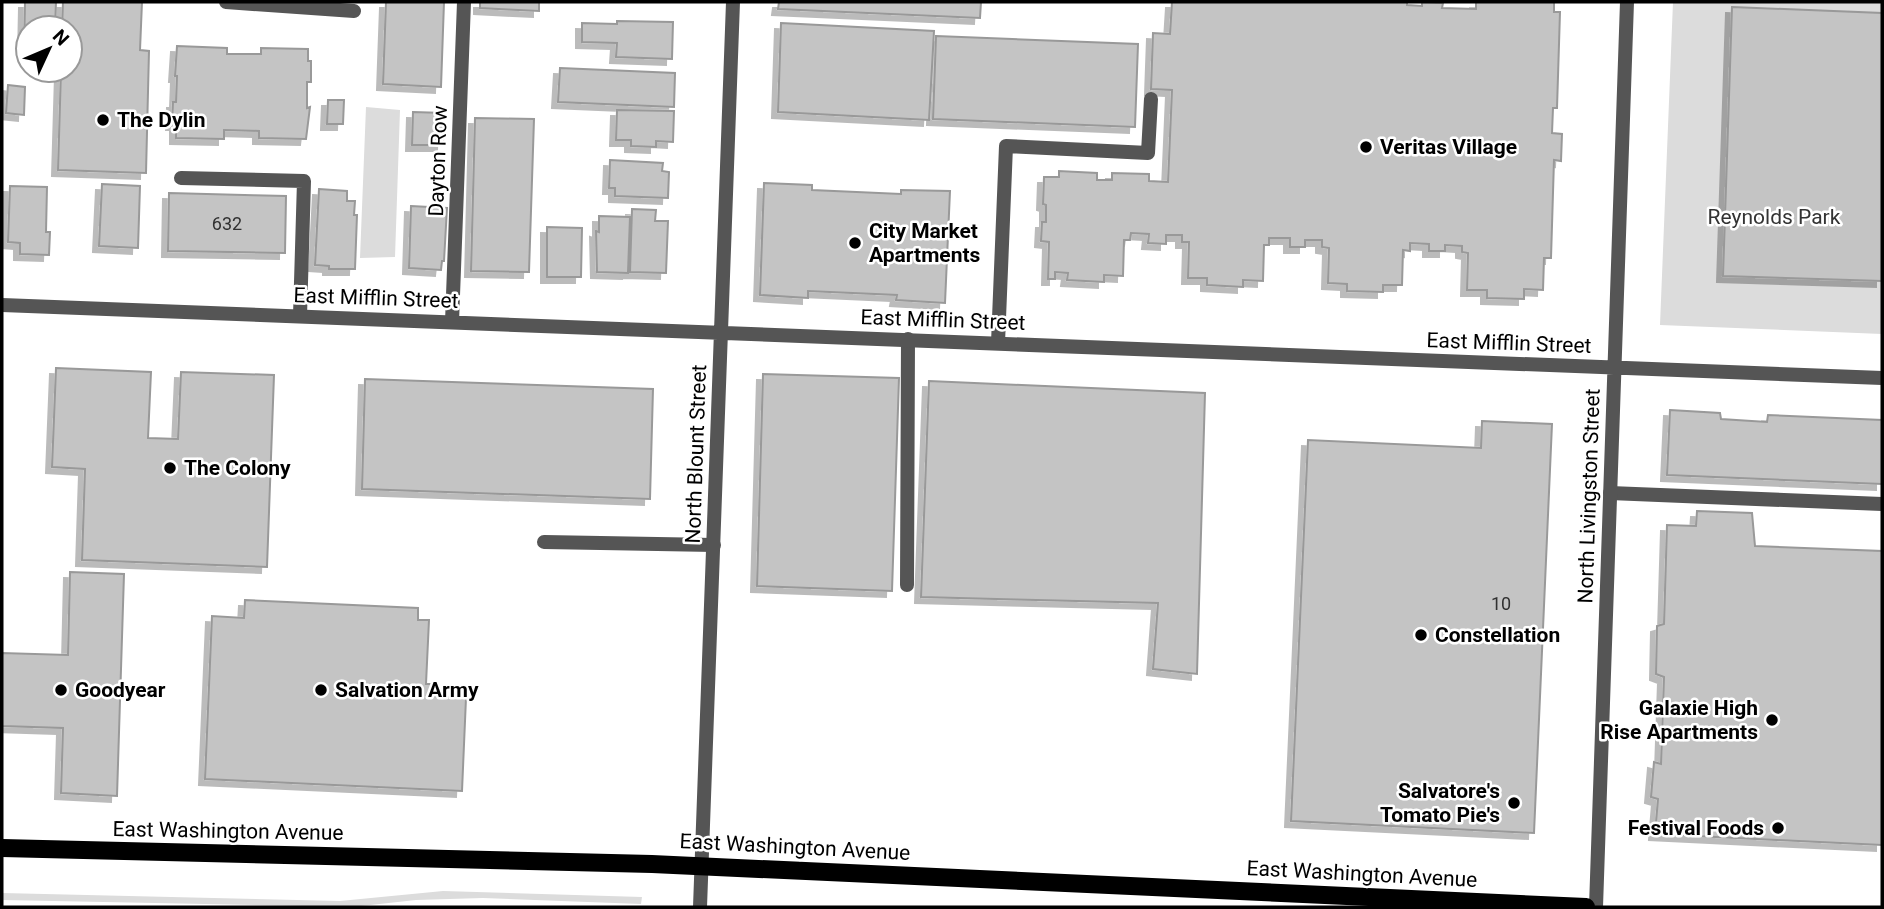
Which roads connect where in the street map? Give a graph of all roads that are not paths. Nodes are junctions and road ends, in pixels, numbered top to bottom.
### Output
1 (226, 2) edge
2 (464, 2) edge
3 (733, 2) edge
4 (1627, 2) edge
5 (354, 11) dead end
6 (1151, 99) dead end
7 (181, 178) dead end
8 (6, 305) edge
9 (300, 316) junction
10 (452, 322) junction
11 (721, 332) junction
12 (908, 340) junction
13 (998, 343) junction
14 (1614, 369) junction
15 (1882, 379) edge
16 (1610, 493) junction
17 (1882, 504) edge
18 (544, 542) dead end
19 (714, 545) junction
20 (907, 585) dead end
21 (2, 848) edge
22 (702, 866) junction
23 (700, 907) edge
24 (1586, 907) edge
25 (1596, 907) edge

1 - 5 street
2 - 10 street, Dayton Row
3 - 11 street, North Blount Street
4 - 14 street, North Livingston Street
6 - 13 street
7 - 9 street
8 - 9 street, East Mifflin Street
9 - 10 street, East Mifflin Street
10 - 11 street, East Mifflin Street
11 - 12 street, East Mifflin Street
11 - 19 street, North Blount Street
12 - 13 street, East Mifflin Street
12 - 20 street
13 - 14 street, East Mifflin Street
14 - 15 street, East Mifflin Street
14 - 16 street, North Livingston Street
16 - 17 street
16 - 25 street, North Livingston Street
18 - 19 street
19 - 22 street, North Blount Street
21 - 22 main road, East Washington Avenue
22 - 23 street, North Blount Street
22 - 24 main road, East Washington Avenue

